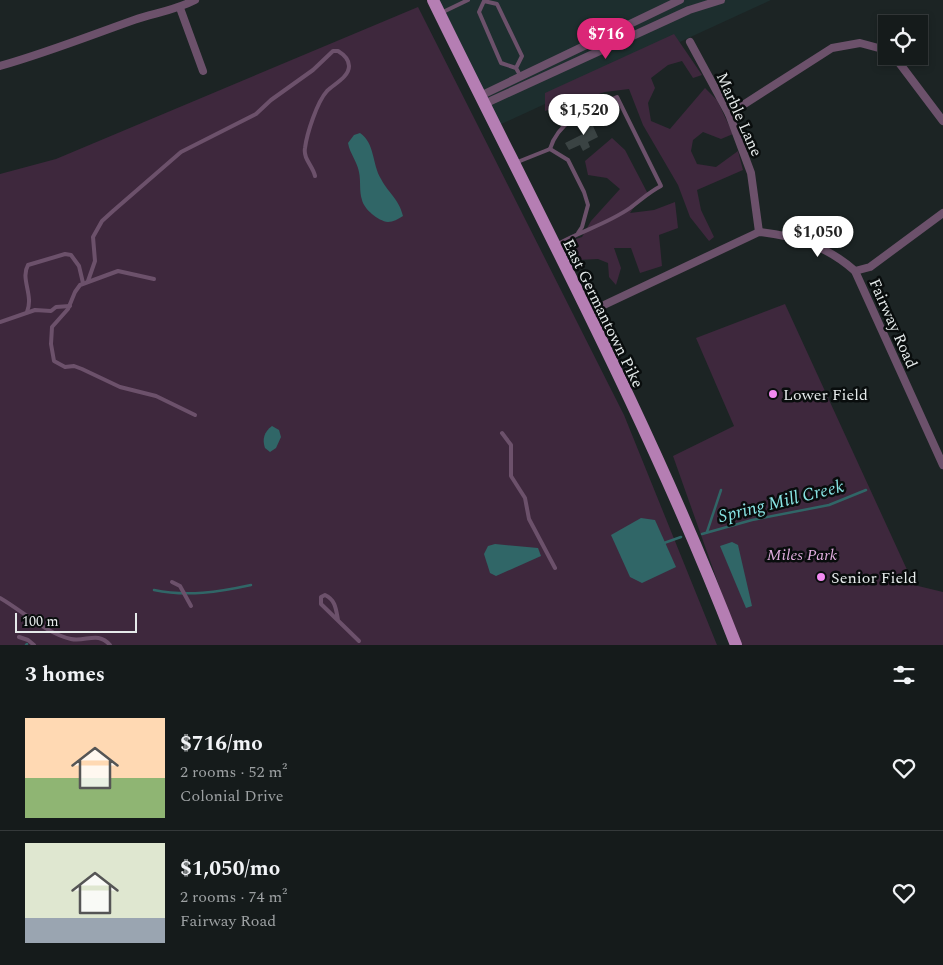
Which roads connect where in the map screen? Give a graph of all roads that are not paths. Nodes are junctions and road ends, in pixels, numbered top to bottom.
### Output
1 (195, 0) edge
2 (433, 0) edge
3 (468, 0) edge
4 (680, 0) edge
5 (721, 0) edge
6 (484, 1) edge
7 (180, 8) junction
8 (440, 14) junction
9 (690, 42) dead end
10 (878, 48) edge
11 (901, 65) edge
12 (0, 66) edge
13 (516, 68) junction
14 (203, 71) dead end
15 (521, 77) junction
16 (482, 100) junction
17 (729, 114) junction
18 (943, 122) edge
19 (550, 149) junction
20 (513, 163) junction
21 (315, 176) dead end
22 (943, 213) edge
23 (578, 232) junction
24 (759, 232) junction
25 (554, 246) junction
26 (855, 271) junction
27 (154, 279) dead end
28 (88, 281) junction
29 (83, 283) junction
30 (70, 306) junction
31 (27, 312) junction
32 (587, 312) junction
33 (0, 322) edge
34 (195, 415) dead end
35 (502, 433) dead end
36 (943, 465) edge
37 (555, 568) dead end
38 (172, 582) dead end
39 (0, 598) edge
40 (191, 606) dead end
41 (338, 620) junction
42 (18, 637) dead end
43 (359, 642) dead end
44 (34, 645) edge
45 (110, 645) edge
46 (736, 645) edge

1 - 7 street
2 - 8 main road, East Germantown Pike
3 - 8 lane
4 - 15 street
5 - 16 street
6 - 13 lane
6 - 13 lane
7 - 12 street
7 - 14 street
8 - 16 main road, East Germantown Pike
9 - 17 street, Marble Lane
10 - 17 street
11 - 18 street
13 - 15 lane
15 - 16 street
16 - 20 main road, East Germantown Pike
17 - 24 street, Marble Lane
19 - 20 lane
19 - 23 lane
19 - 23 lane
20 - 25 main road, East Germantown Pike
21 - 28 lane
22 - 26 street
23 - 25 lane
24 - 26 street, Fairway Road
24 - 32 street
25 - 32 main road, East Germantown Pike
26 - 36 street, Fairway Road
27 - 28 lane
28 - 29 lane
29 - 30 lane
29 - 31 lane
30 - 31 lane
30 - 34 lane
31 - 33 lane
32 - 46 main road, East Germantown Pike
35 - 37 lane
38 - 40 lane
39 - 45 lane
41 - 41 lane
41 - 43 lane
42 - 44 lane

